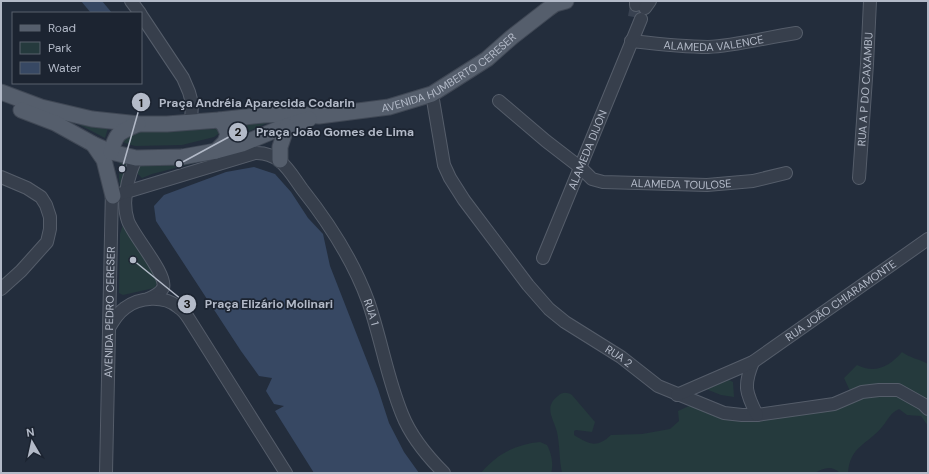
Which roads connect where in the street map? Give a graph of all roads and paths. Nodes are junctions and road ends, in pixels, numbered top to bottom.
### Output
1 (131, 1) edge
2 (566, 1) edge
3 (870, 1) edge
4 (640, 9) tunnel mouth
5 (139, 12) edge
6 (142, 17) edge
7 (796, 33) dead end
8 (633, 38) junction
9 (1, 92) edge
10 (432, 94) junction
11 (1, 102) edge
12 (499, 102) dead end
13 (319, 116) junction
14 (219, 120) junction
15 (191, 122) junction
16 (139, 124) junction
17 (287, 126) junction
18 (93, 144) junction
19 (216, 151) junction
20 (111, 152) junction
21 (136, 158) junction
22 (280, 160) junction
23 (581, 168) junction
24 (786, 173) dead end
25 (1, 177) edge
26 (859, 178) dead end
27 (119, 194) junction
28 (928, 239) edge
29 (543, 258) dead end
30 (1, 290) edge
31 (110, 292) junction
32 (148, 299) junction
33 (125, 308) junction
34 (109, 328) junction
35 (753, 362) junction
36 (708, 382) junction
37 (677, 395) junction
38 (709, 408) junction
39 (928, 409) edge
40 (757, 415) junction
41 (106, 473) edge
42 (286, 473) edge
43 (444, 473) edge

1 - 5 street
2 - 10 main road, AVENIDA HUMBERTO CERESER
3 - 26 street, RUA A P DO CAXAMBU
4 - 8 street
6 - 15 street
7 - 8 street, ALAMEDA VALENCE
8 - 23 street, ALAMEDA DIJON
9 - 16 main road, AVENIDA HUMBERTO CERESER
10 - 13 main road, AVENIDA HUMBERTO CERESER
10 - 37 street, RUA 2
11 - 18 main road, AVENIDA HUMBERTO CERESER
12 - 23 street, ALAMEDA TOULOSE
13 - 14 main road, AVENIDA HUMBERTO CERESER
13 - 17 main road, AVENIDA HUMBERTO CERESER
14 - 15 main road, AVENIDA HUMBERTO CERESER
14 - 19 main road
15 - 16 main road, AVENIDA HUMBERTO CERESER
16 - 20 main road
17 - 19 main road, AVENIDA HUMBERTO CERESER
17 - 22 main road
18 - 20 main road, AVENIDA HUMBERTO CERESER
18 - 27 main road
19 - 21 main road, AVENIDA HUMBERTO CERESER
20 - 21 main road, AVENIDA HUMBERTO CERESER
20 - 27 street, AVENIDA PEDRO CERESER
21 - 27 street
22 - 27 street
22 - 43 street, RUA 1
23 - 24 street, ALAMEDA TOULOSE
23 - 29 street, ALAMEDA DIJON
25 - 30 street
27 - 31 street, AVENIDA PEDRO CERESER
27 - 32 street
28 - 35 street, RUA JOÃO CHIARAMONTE
31 - 33 street
31 - 34 street, AVENIDA PEDRO CERESER
32 - 33 street
32 - 42 street
33 - 34 street
34 - 41 street, AVENIDA PEDRO CERESER
35 - 36 street, RUA JOÃO CHIARAMONTE
35 - 40 street
36 - 37 street, RUA JOÃO CHIARAMONTE
36 - 38 street
37 - 38 street, RUA 2
38 - 40 street, RUA 2
39 - 40 street, RUA 2

